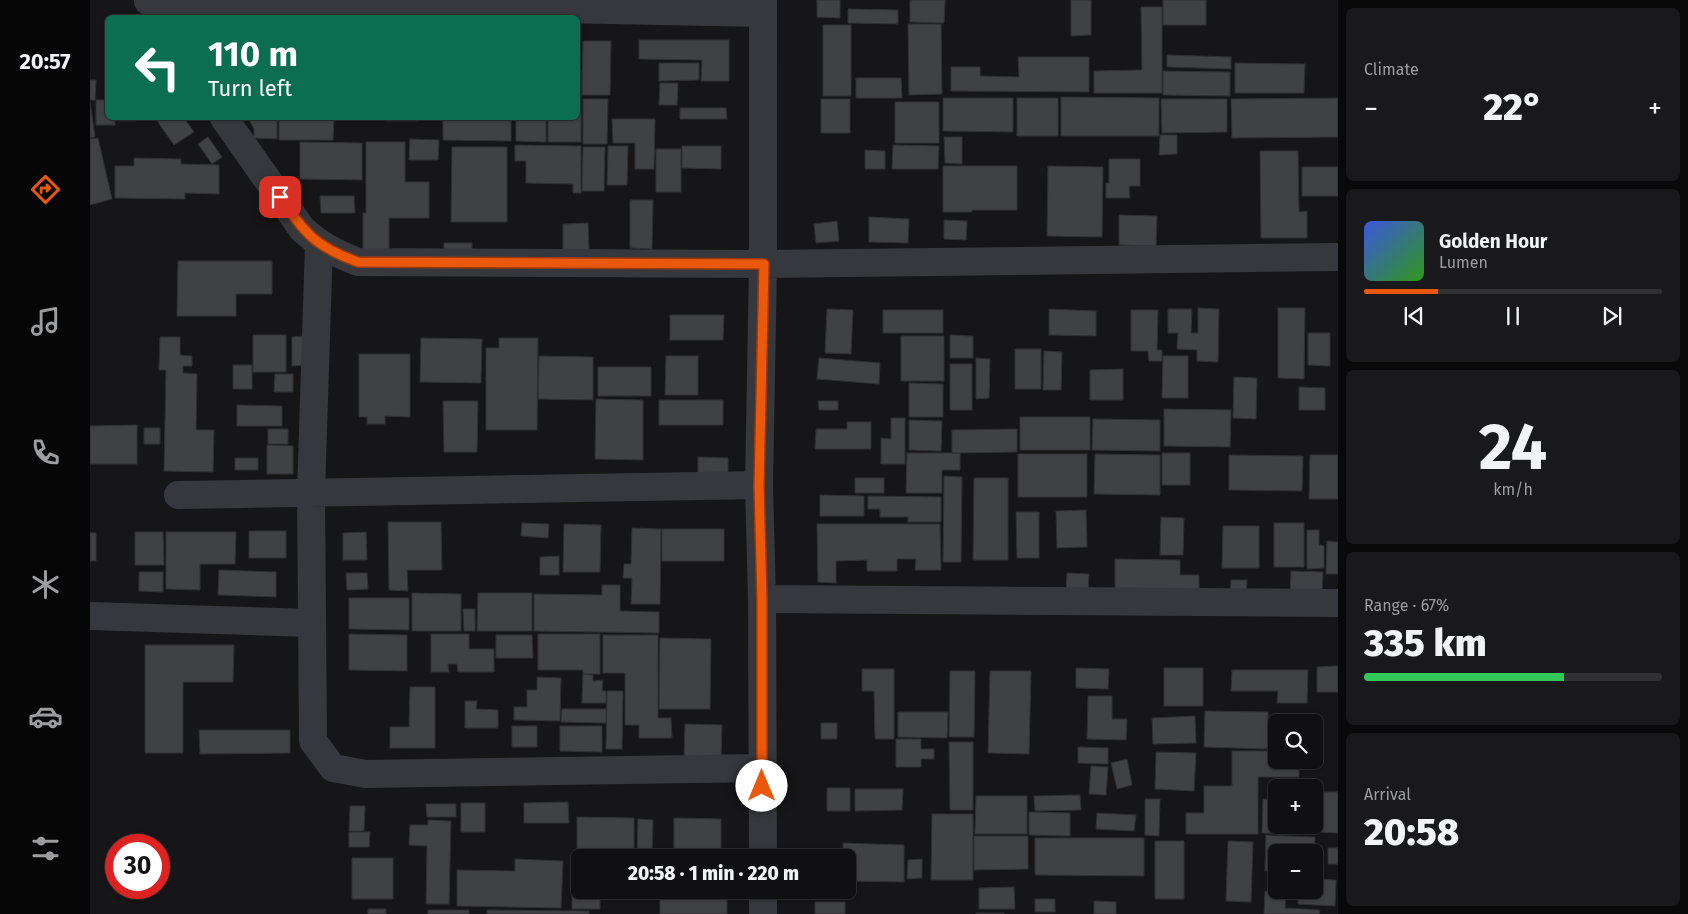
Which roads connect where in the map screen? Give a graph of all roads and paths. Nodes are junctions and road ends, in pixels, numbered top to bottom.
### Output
1 (151, 6) edge
2 (763, 6) edge
3 (225, 120) edge
4 (319, 244) junction
5 (1338, 257) edge
6 (764, 264) junction
7 (759, 486) junction
8 (311, 492) junction
9 (178, 495) dead end
10 (762, 599) junction
11 (1338, 603) edge
12 (90, 616) edge
13 (312, 623) junction
14 (762, 768) junction
15 (763, 849) edge
16 (763, 899) edge
17 (763, 914) edge

1 - 2 street
2 - 6 street
3 - 4 street
4 - 6 street
4 - 8 street
5 - 6 street
6 - 7 street
7 - 8 street
7 - 10 street
8 - 9 street
8 - 13 street
10 - 11 street
10 - 14 street
12 - 13 street
13 - 14 street
14 - 15 street
16 - 17 street

